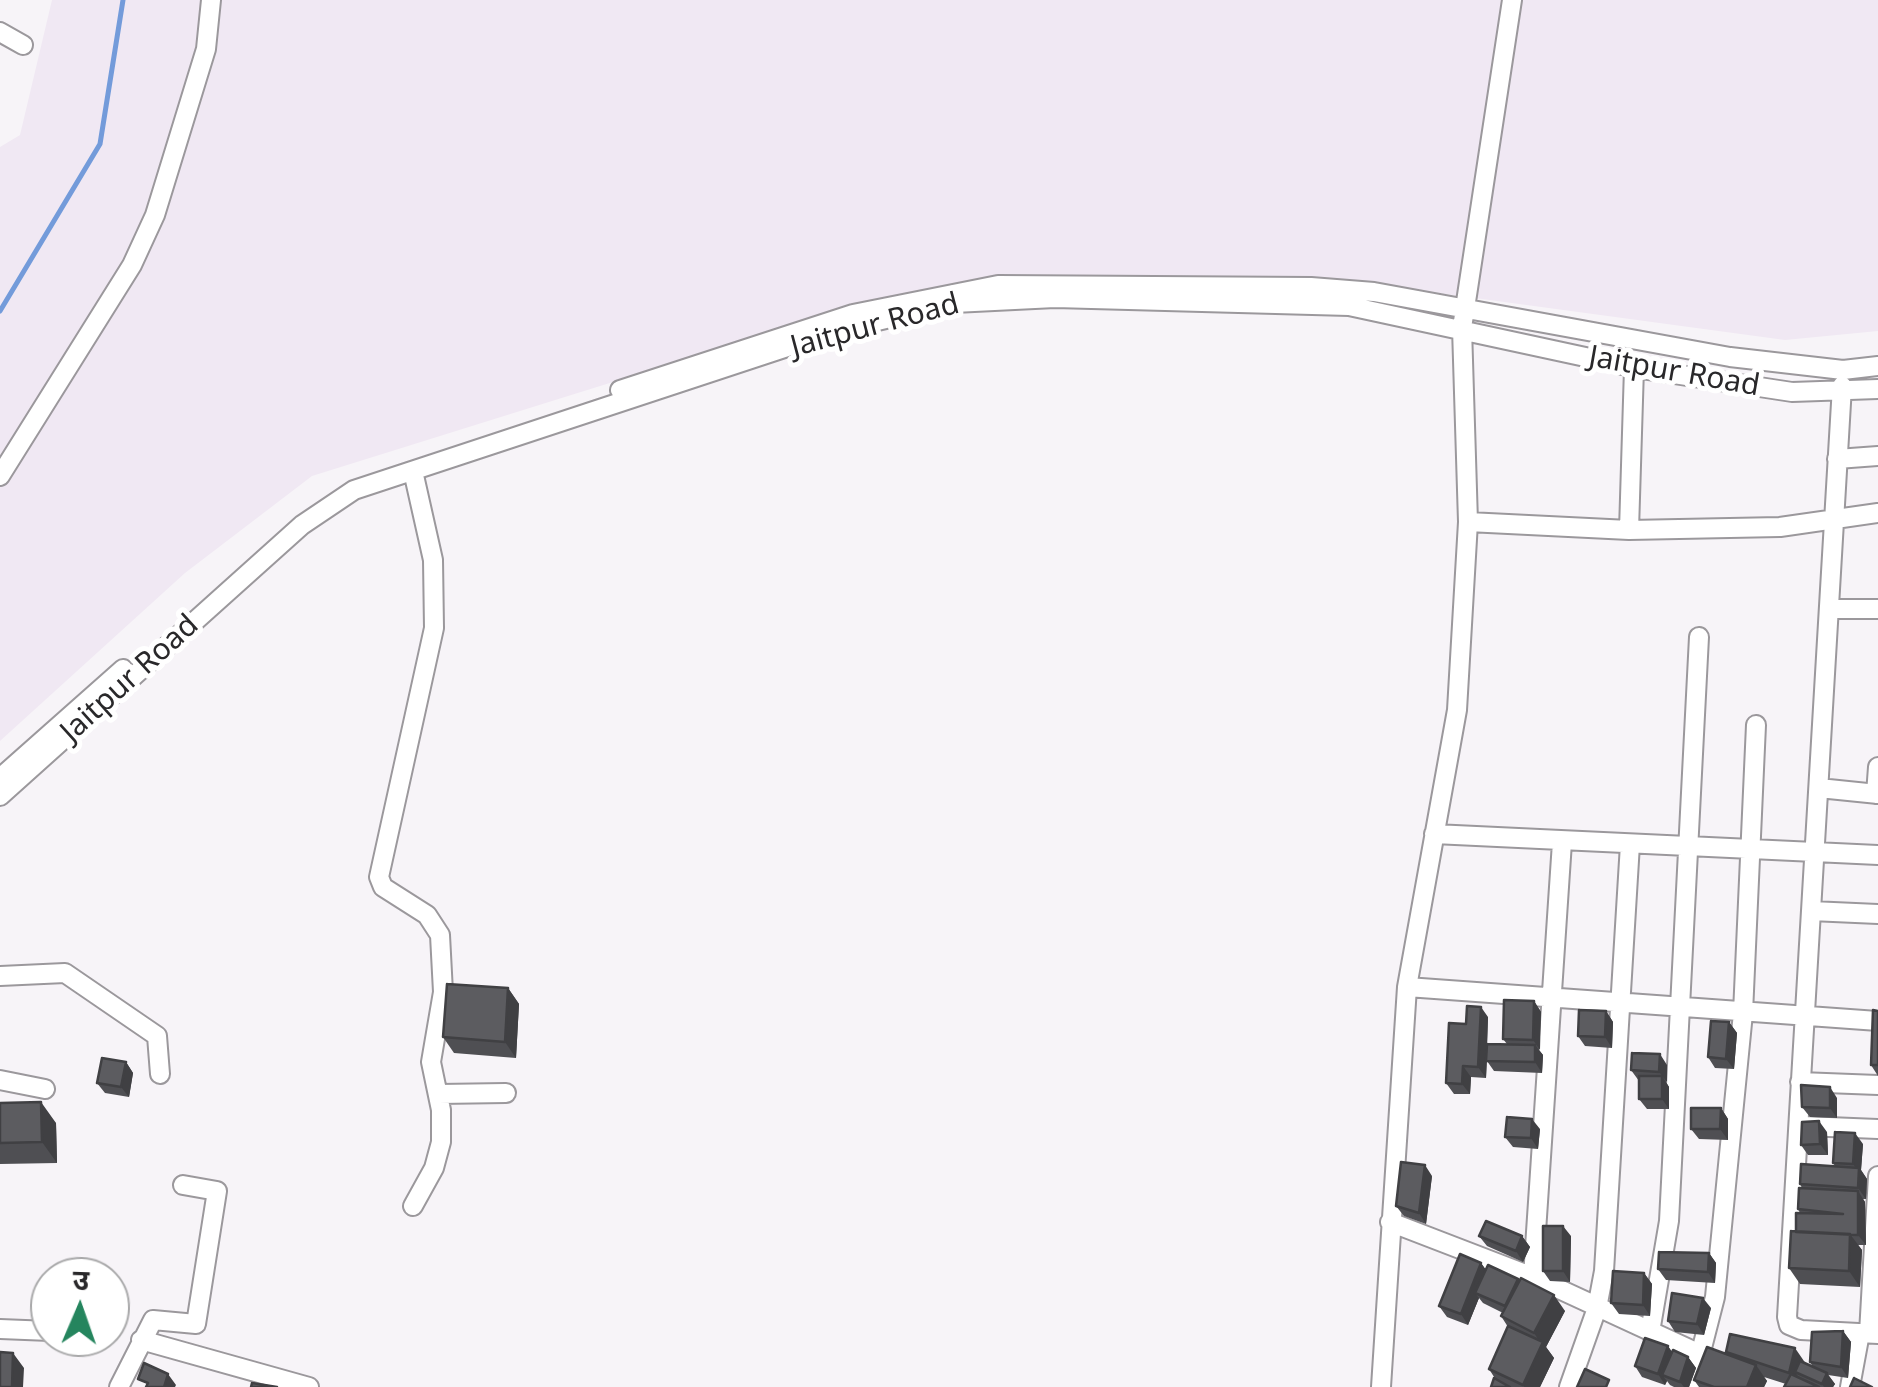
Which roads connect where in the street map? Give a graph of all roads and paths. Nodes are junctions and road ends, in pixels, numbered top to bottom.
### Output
1 (211, 0) edge
2 (1512, 0) edge
3 (0, 32) edge
4 (23, 45) dead end
5 (1464, 307) junction
6 (1462, 328) junction
7 (1878, 366) edge
8 (1634, 368) junction
9 (1843, 370) junction
10 (1878, 389) edge
11 (1842, 394) junction
12 (1878, 456) edge
13 (1837, 459) junction
14 (413, 471) junction
15 (0, 476) edge
16 (1878, 513) edge
17 (1835, 518) junction
18 (1468, 522) junction
19 (1629, 530) junction
20 (1830, 609) junction
21 (1878, 609) edge
22 (1699, 637) dead end
23 (1756, 725) dead end
24 (1878, 766) edge
25 (0, 778) edge
26 (1818, 788) junction
27 (1877, 794) edge
28 (0, 796) edge
29 (1434, 834) junction
30 (1562, 842) junction
31 (1630, 844) junction
32 (1690, 846) junction
33 (1750, 848) junction
34 (1814, 850) junction
35 (1878, 855) edge
36 (1811, 911) junction
37 (1878, 914) edge
38 (0, 976) edge
39 (1407, 987) junction
40 (1550, 997) junction
41 (1623, 1002) junction
42 (1680, 1006) junction
43 (1743, 1013) junction
44 (1804, 1015) junction
45 (1878, 1021) edge
46 (160, 1074) dead end
47 (0, 1080) edge
48 (1800, 1082) junction
49 (1878, 1085) edge
50 (45, 1089) dead end
51 (439, 1094) junction
52 (506, 1094) dead end
53 (1797, 1126) junction
54 (1878, 1130) edge
55 (1878, 1176) edge
56 (183, 1185) dead end
57 (413, 1206) dead end
58 (1390, 1222) junction
59 (1534, 1277) junction
60 (1597, 1308) junction
61 (0, 1329) edge
62 (30, 1331) edge
63 (1650, 1332) junction
64 (1869, 1333) edge
65 (141, 1340) junction
66 (1702, 1355) junction
67 (120, 1387) edge
68 (310, 1387) edge
69 (1381, 1387) edge
70 (1569, 1387) edge
71 (1692, 1387) edge
72 (1850, 1387) edge

1 - 15 street
2 - 5 street
3 - 4 street
5 - 6 street
5 - 9 street, Jaitpur Road
5 - 25 street, Jaitpur Road
6 - 8 street, Jaitpur Road
6 - 14 street, Jaitpur Road
6 - 18 street
7 - 9 street, Jaitpur Road
8 - 11 street, Jaitpur Road
8 - 19 street
9 - 11 street
10 - 11 street, Jaitpur Road
11 - 13 street
12 - 13 street
13 - 17 street
14 - 28 street, Jaitpur Road
14 - 51 street
16 - 17 street
17 - 19 street
17 - 20 street
18 - 19 street
18 - 29 street
20 - 21 street
20 - 26 street
22 - 32 street
23 - 33 street
24 - 27 street
26 - 27 street
26 - 34 street
29 - 30 street
29 - 39 street
30 - 31 street
30 - 40 street
31 - 32 street
31 - 41 street
32 - 33 street
32 - 42 street
33 - 34 street
33 - 43 street
34 - 35 street
34 - 36 street
36 - 37 street
36 - 44 street
38 - 46 street
39 - 40 street
39 - 58 street
40 - 41 street
40 - 59 street
41 - 42 street
41 - 60 street
42 - 43 street
42 - 63 street
43 - 44 street
43 - 66 street
44 - 45 street
44 - 48 street
47 - 50 street
48 - 49 street
48 - 53 street
51 - 52 street
51 - 57 street
53 - 54 street
53 - 64 street
55 - 64 street
56 - 65 street
58 - 59 street
58 - 69 street
59 - 60 street
60 - 63 street
60 - 70 street
61 - 62 street
63 - 66 street
64 - 72 street
65 - 67 street
65 - 68 street
66 - 71 street

